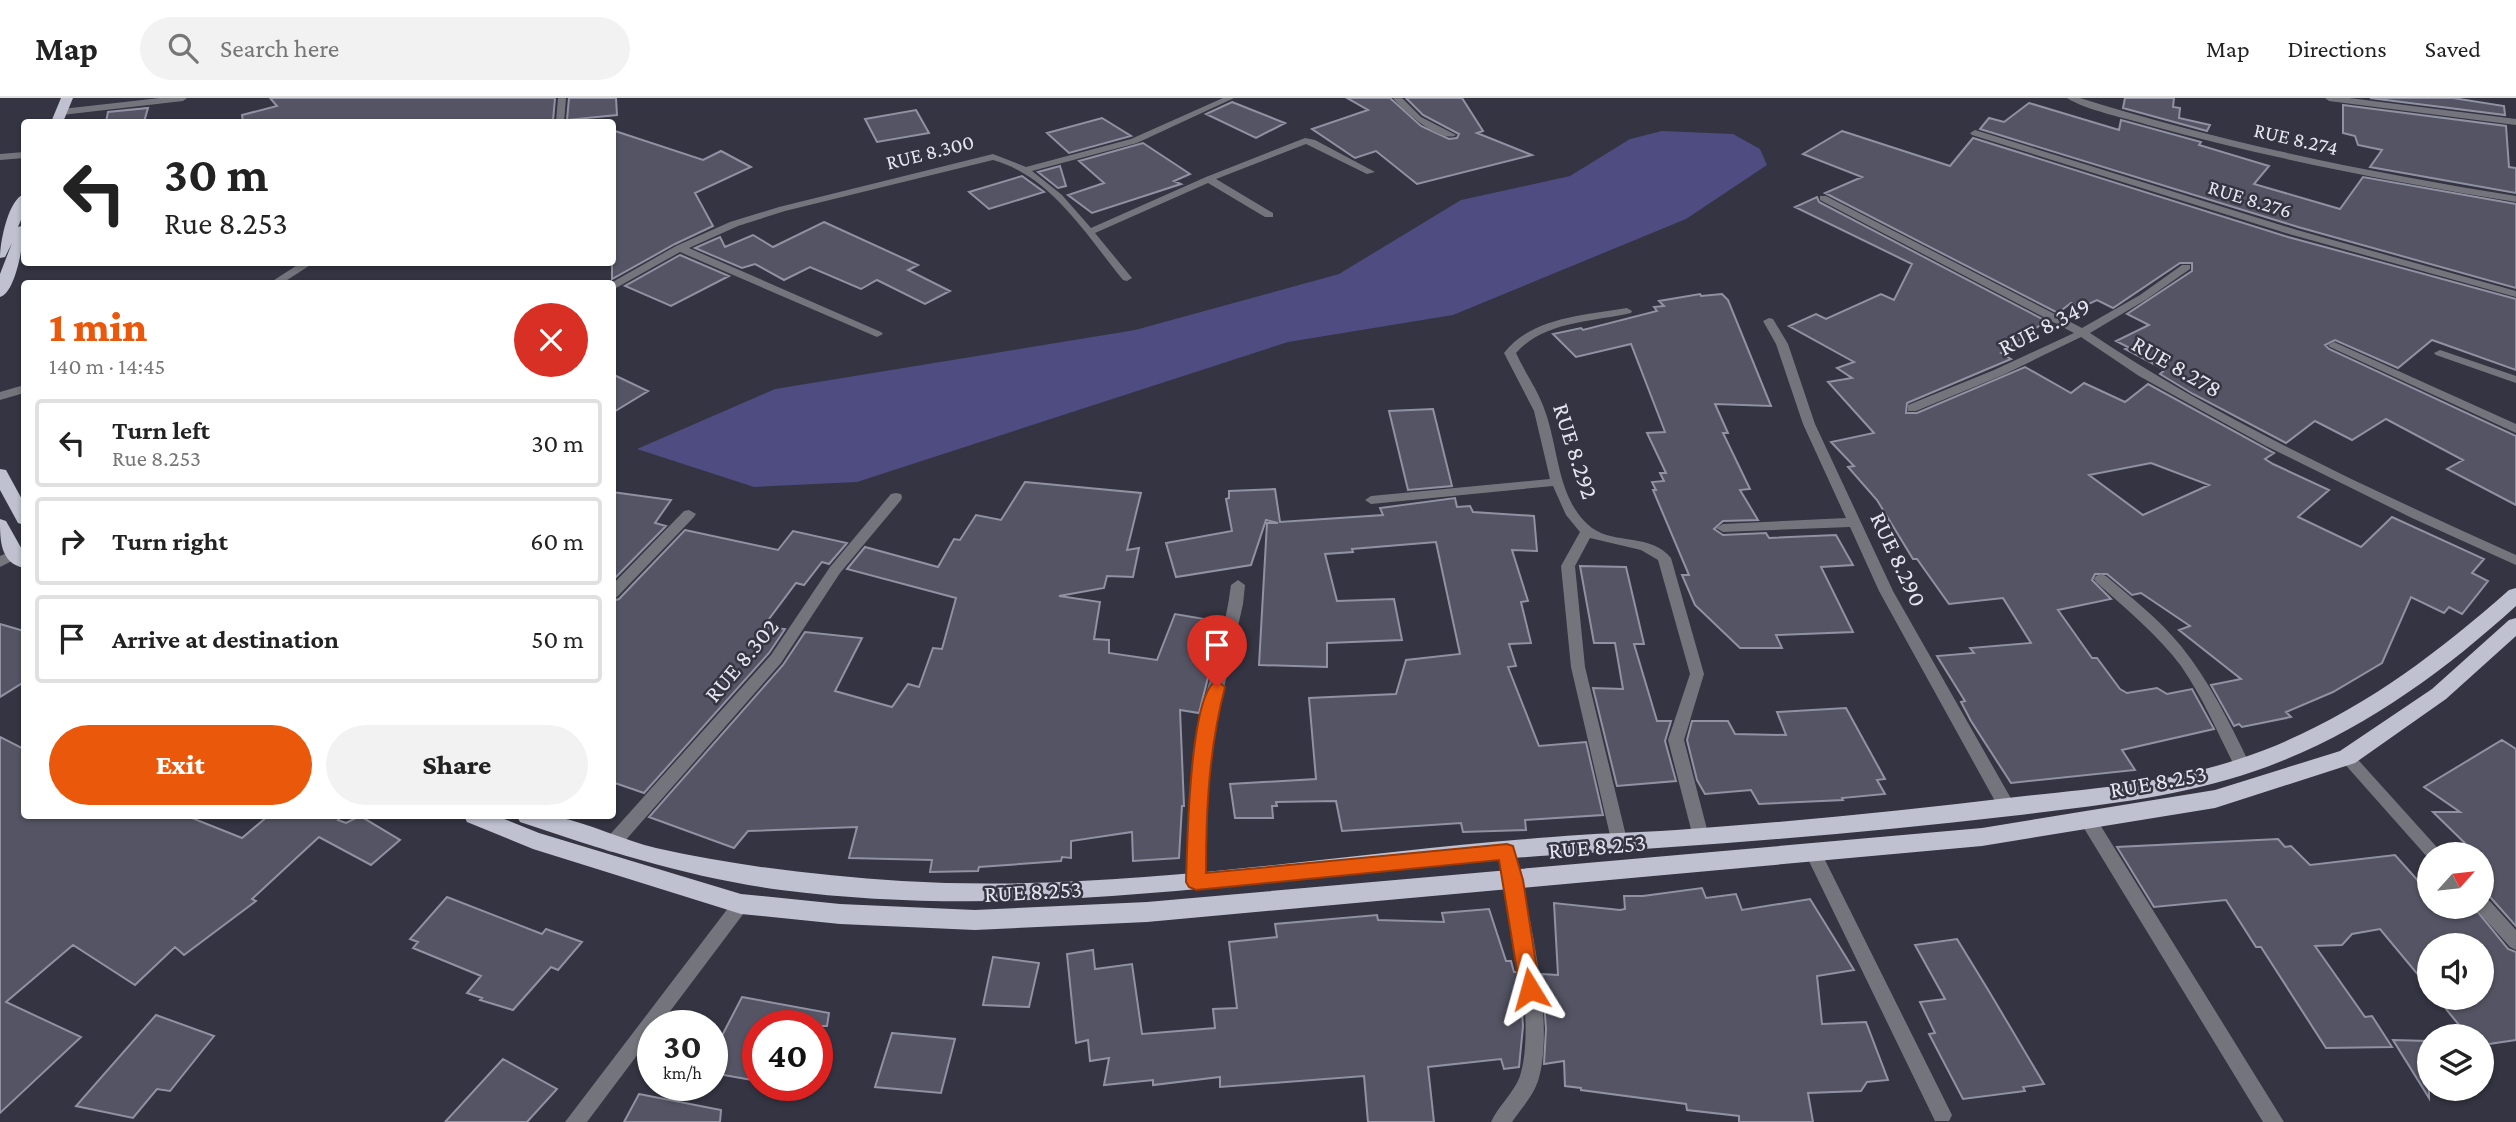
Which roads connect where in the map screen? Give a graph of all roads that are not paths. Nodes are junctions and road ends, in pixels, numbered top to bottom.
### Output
1 (67, 98) edge
2 (78, 98) edge
3 (183, 98) edge
4 (562, 98) edge
5 (1230, 98) edge
6 (1397, 98) edge
7 (2071, 98) edge
8 (2329, 98) edge
9 (65, 117) edge
10 (560, 119) edge
11 (2516, 122) edge
12 (1975, 133) dead end
13 (1451, 135) dead end
14 (21, 155) edge
15 (0, 157) edge
16 (1024, 170) junction
17 (1370, 172) dead end
18 (1209, 179) junction
19 (1823, 198) dead end
20 (2516, 199) edge
21 (21, 205) edge
22 (1269, 215) dead end
23 (1089, 232) junction
24 (21, 237) edge
25 (680, 248) junction
26 (0, 254) edge
27 (303, 266) edge
28 (2186, 267) dead end
29 (1127, 278) dead end
30 (280, 280) edge
31 (616, 284) edge
32 (0, 293) edge
33 (2516, 294) edge
34 (1627, 311) dead end
35 (1769, 321) dead end
36 (2081, 332) junction
37 (877, 334) dead end
38 (2334, 345) dead end
39 (2440, 354) dead end
40 (2516, 380) edge
41 (21, 390) edge
42 (0, 396) edge
43 (1912, 408) dead end
44 (2516, 429) edge
45 (0, 474) edge
46 (1558, 482) junction
47 (896, 497) dead end
48 (1371, 500) dead end
49 (21, 513) edge
50 (689, 514) dead end
51 (1856, 522) junction
52 (0, 525) edge
53 (1724, 528) dead end
54 (1587, 531) junction
55 (16, 557) edge
56 (2516, 560) edge
57 (2101, 579) dead end
58 (1238, 585) dead end
59 (616, 590) edge
60 (2516, 594) edge
61 (2516, 625) edge
62 (2347, 757) junction
63 (2243, 767) junction
64 (2007, 807) junction
65 (482, 819) edge
66 (537, 819) edge
67 (2088, 820) junction
68 (1701, 837) junction
69 (2424, 842) edge
70 (1620, 844) junction
71 (611, 845) junction
72 (1507, 851) junction
73 (1813, 853) junction
74 (1514, 880) junction
75 (1196, 882) junction
76 (741, 904) junction
77 (2494, 917) edge
78 (2516, 942) edge
79 (1942, 1115) dead end
80 (575, 1122) edge
81 (1501, 1122) edge
82 (2274, 1122) edge

1 - 9 highway
2 - 9 highway
3 - 9 street
4 - 10 street
5 - 16 street
6 - 13 street
7 - 20 street, RUE 8.274
8 - 11 street
12 - 33 street, RUE 8.276
14 - 15 street
16 - 23 street, RUE 8.300
16 - 25 street, RUE 8.300
17 - 18 street
18 - 22 street
18 - 23 street
19 - 36 street, RUE 8.278
21 - 26 highway
23 - 29 street, RUE 8.300
24 - 32 highway
25 - 31 street, RUE 8.300
25 - 37 street
27 - 30 street
28 - 36 street, RUE 8.349
34 - 46 street, RUE 8.292
35 - 51 street, RUE 8.290
36 - 43 street, RUE 8.349
36 - 56 street, RUE 8.278
38 - 44 street
39 - 40 street
41 - 42 street
45 - 49 highway
46 - 48 street
46 - 54 street, RUE 8.292
47 - 71 street, RUE 8.302
50 - 59 street
51 - 53 street
51 - 64 street, RUE 8.290
52 - 55 highway
54 - 68 street, RUE 8.292
54 - 70 street
57 - 63 street
58 - 75 street
60 - 63 highway, RUE 8.253
61 - 62 highway, RUE 8.253
62 - 67 highway, RUE 8.253
62 - 69 street
63 - 64 highway, RUE 8.253
64 - 68 highway, RUE 8.253
65 - 76 highway, RUE 8.253
66 - 71 highway, RUE 8.253
67 - 73 highway, RUE 8.253
67 - 82 street
68 - 70 highway, RUE 8.253
70 - 72 highway, RUE 8.253
71 - 75 highway, RUE 8.253
72 - 74 street
72 - 75 highway, RUE 8.253
73 - 74 highway, RUE 8.253
73 - 79 street
74 - 76 highway, RUE 8.253
74 - 81 street
76 - 80 street
77 - 78 street

